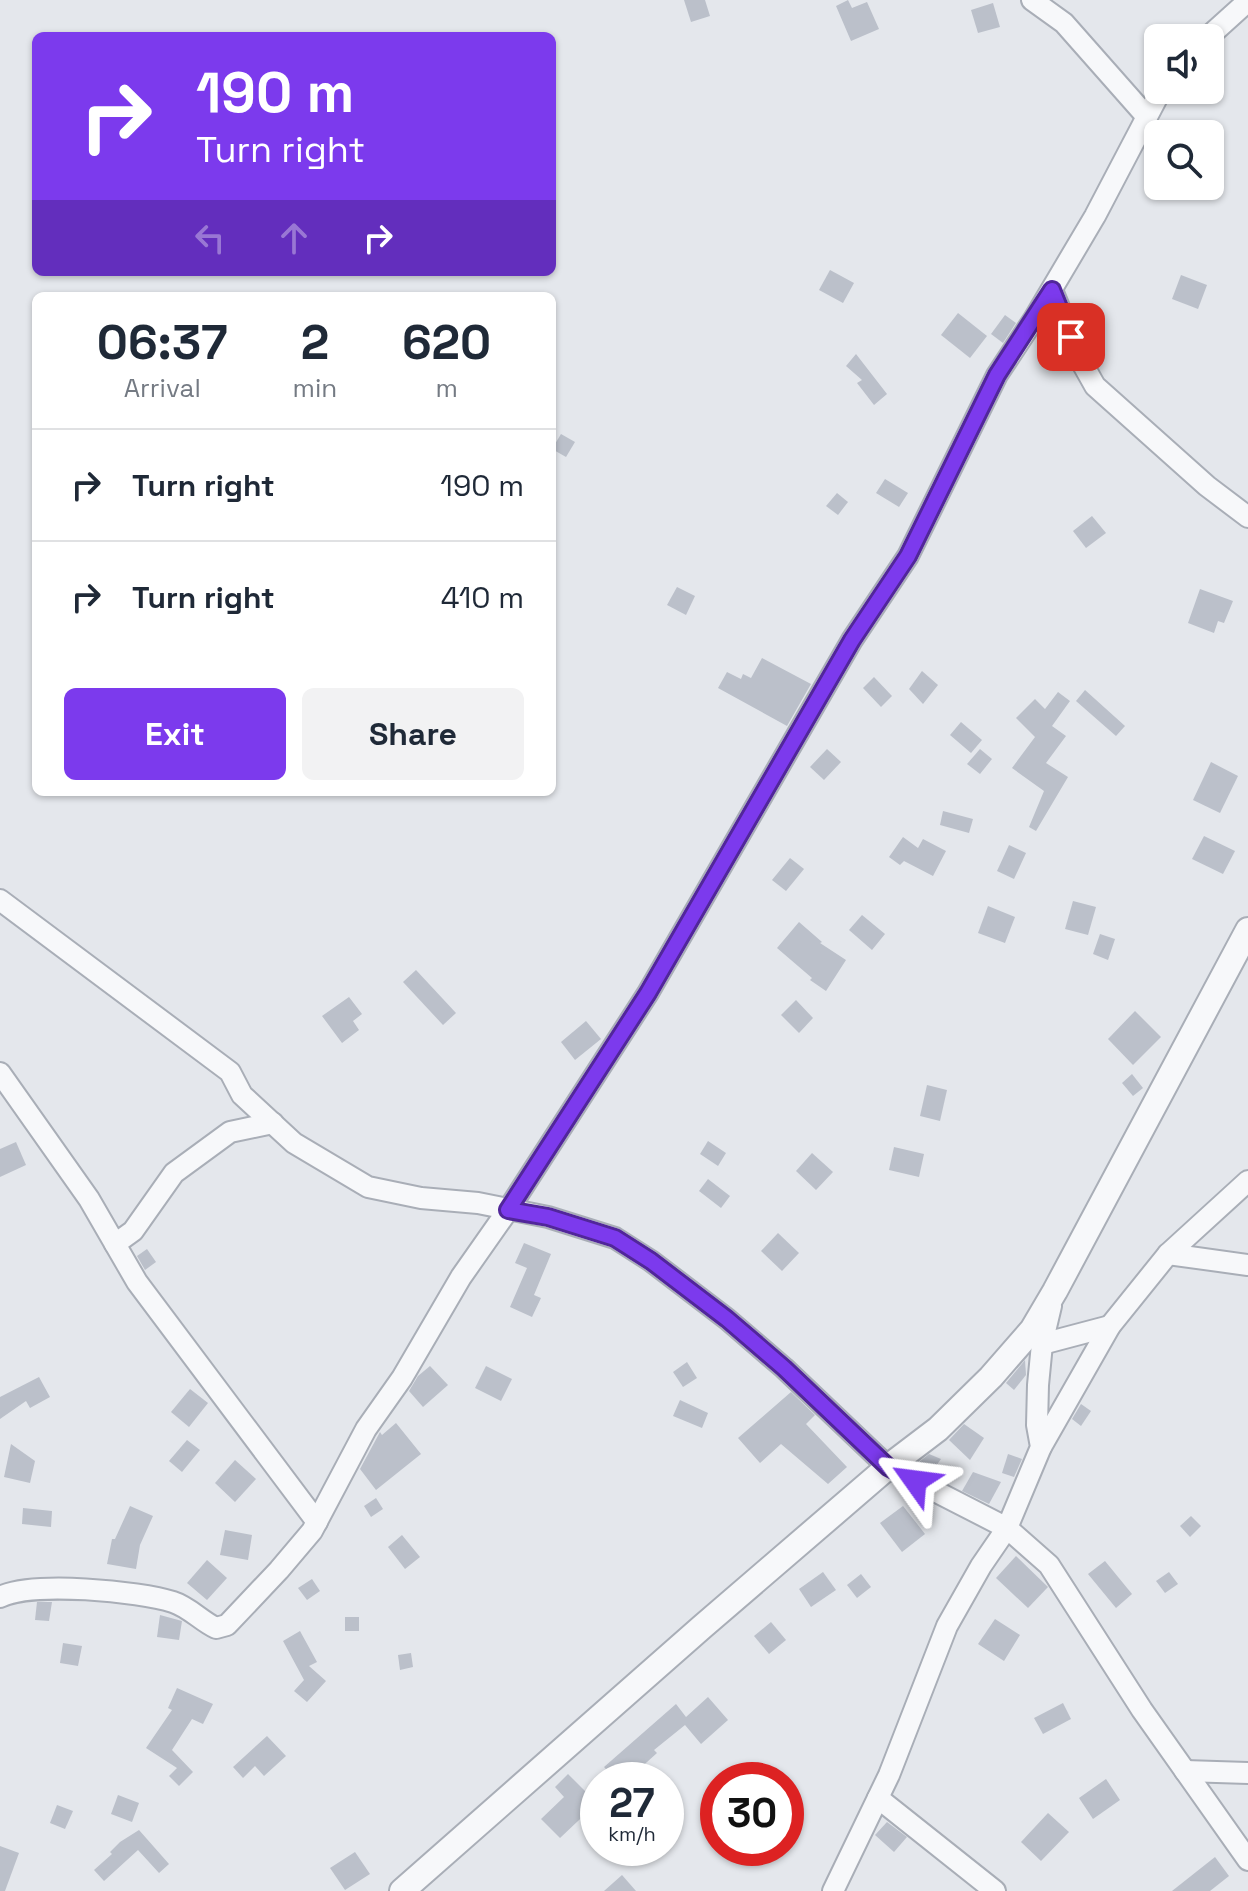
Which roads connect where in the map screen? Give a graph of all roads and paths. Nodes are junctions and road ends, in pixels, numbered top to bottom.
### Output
1 (1032, 0) edge
2 (1248, 1) edge
3 (1223, 24) edge
4 (1154, 104) edge
5 (1147, 117) junction
6 (1052, 290) junction
7 (1248, 517) edge
8 (0, 900) edge
9 (1248, 930) edge
10 (0, 1073) edge
11 (273, 1123) junction
12 (1248, 1181) edge
13 (508, 1210) junction
14 (115, 1244) junction
15 (1168, 1254) junction
16 (1248, 1265) edge
17 (1055, 1291) junction
18 (1110, 1326) junction
19 (1042, 1344) junction
20 (1041, 1447) junction
21 (888, 1467) junction
22 (317, 1522) junction
23 (1007, 1528) junction
24 (0, 1597) edge
25 (1185, 1771) junction
26 (1248, 1773) edge
27 (878, 1798) junction
28 (1248, 1860) edge
29 (402, 1891) edge
30 (833, 1891) edge
31 (995, 1891) edge

1 - 5 street
2 - 3 street
4 - 5 street
5 - 6 street
6 - 7 street
6 - 13 street
8 - 11 street
9 - 17 street
10 - 14 street
11 - 13 street
11 - 14 street
12 - 15 street
13 - 21 street
13 - 22 street
14 - 22 street
15 - 16 street
15 - 18 street
17 - 19 street
17 - 21 street
18 - 19 street
18 - 20 street
19 - 20 street
20 - 23 street
21 - 23 street
21 - 29 street
22 - 24 street
23 - 25 street
23 - 27 street
25 - 26 street
25 - 28 street
27 - 30 street
27 - 31 street

